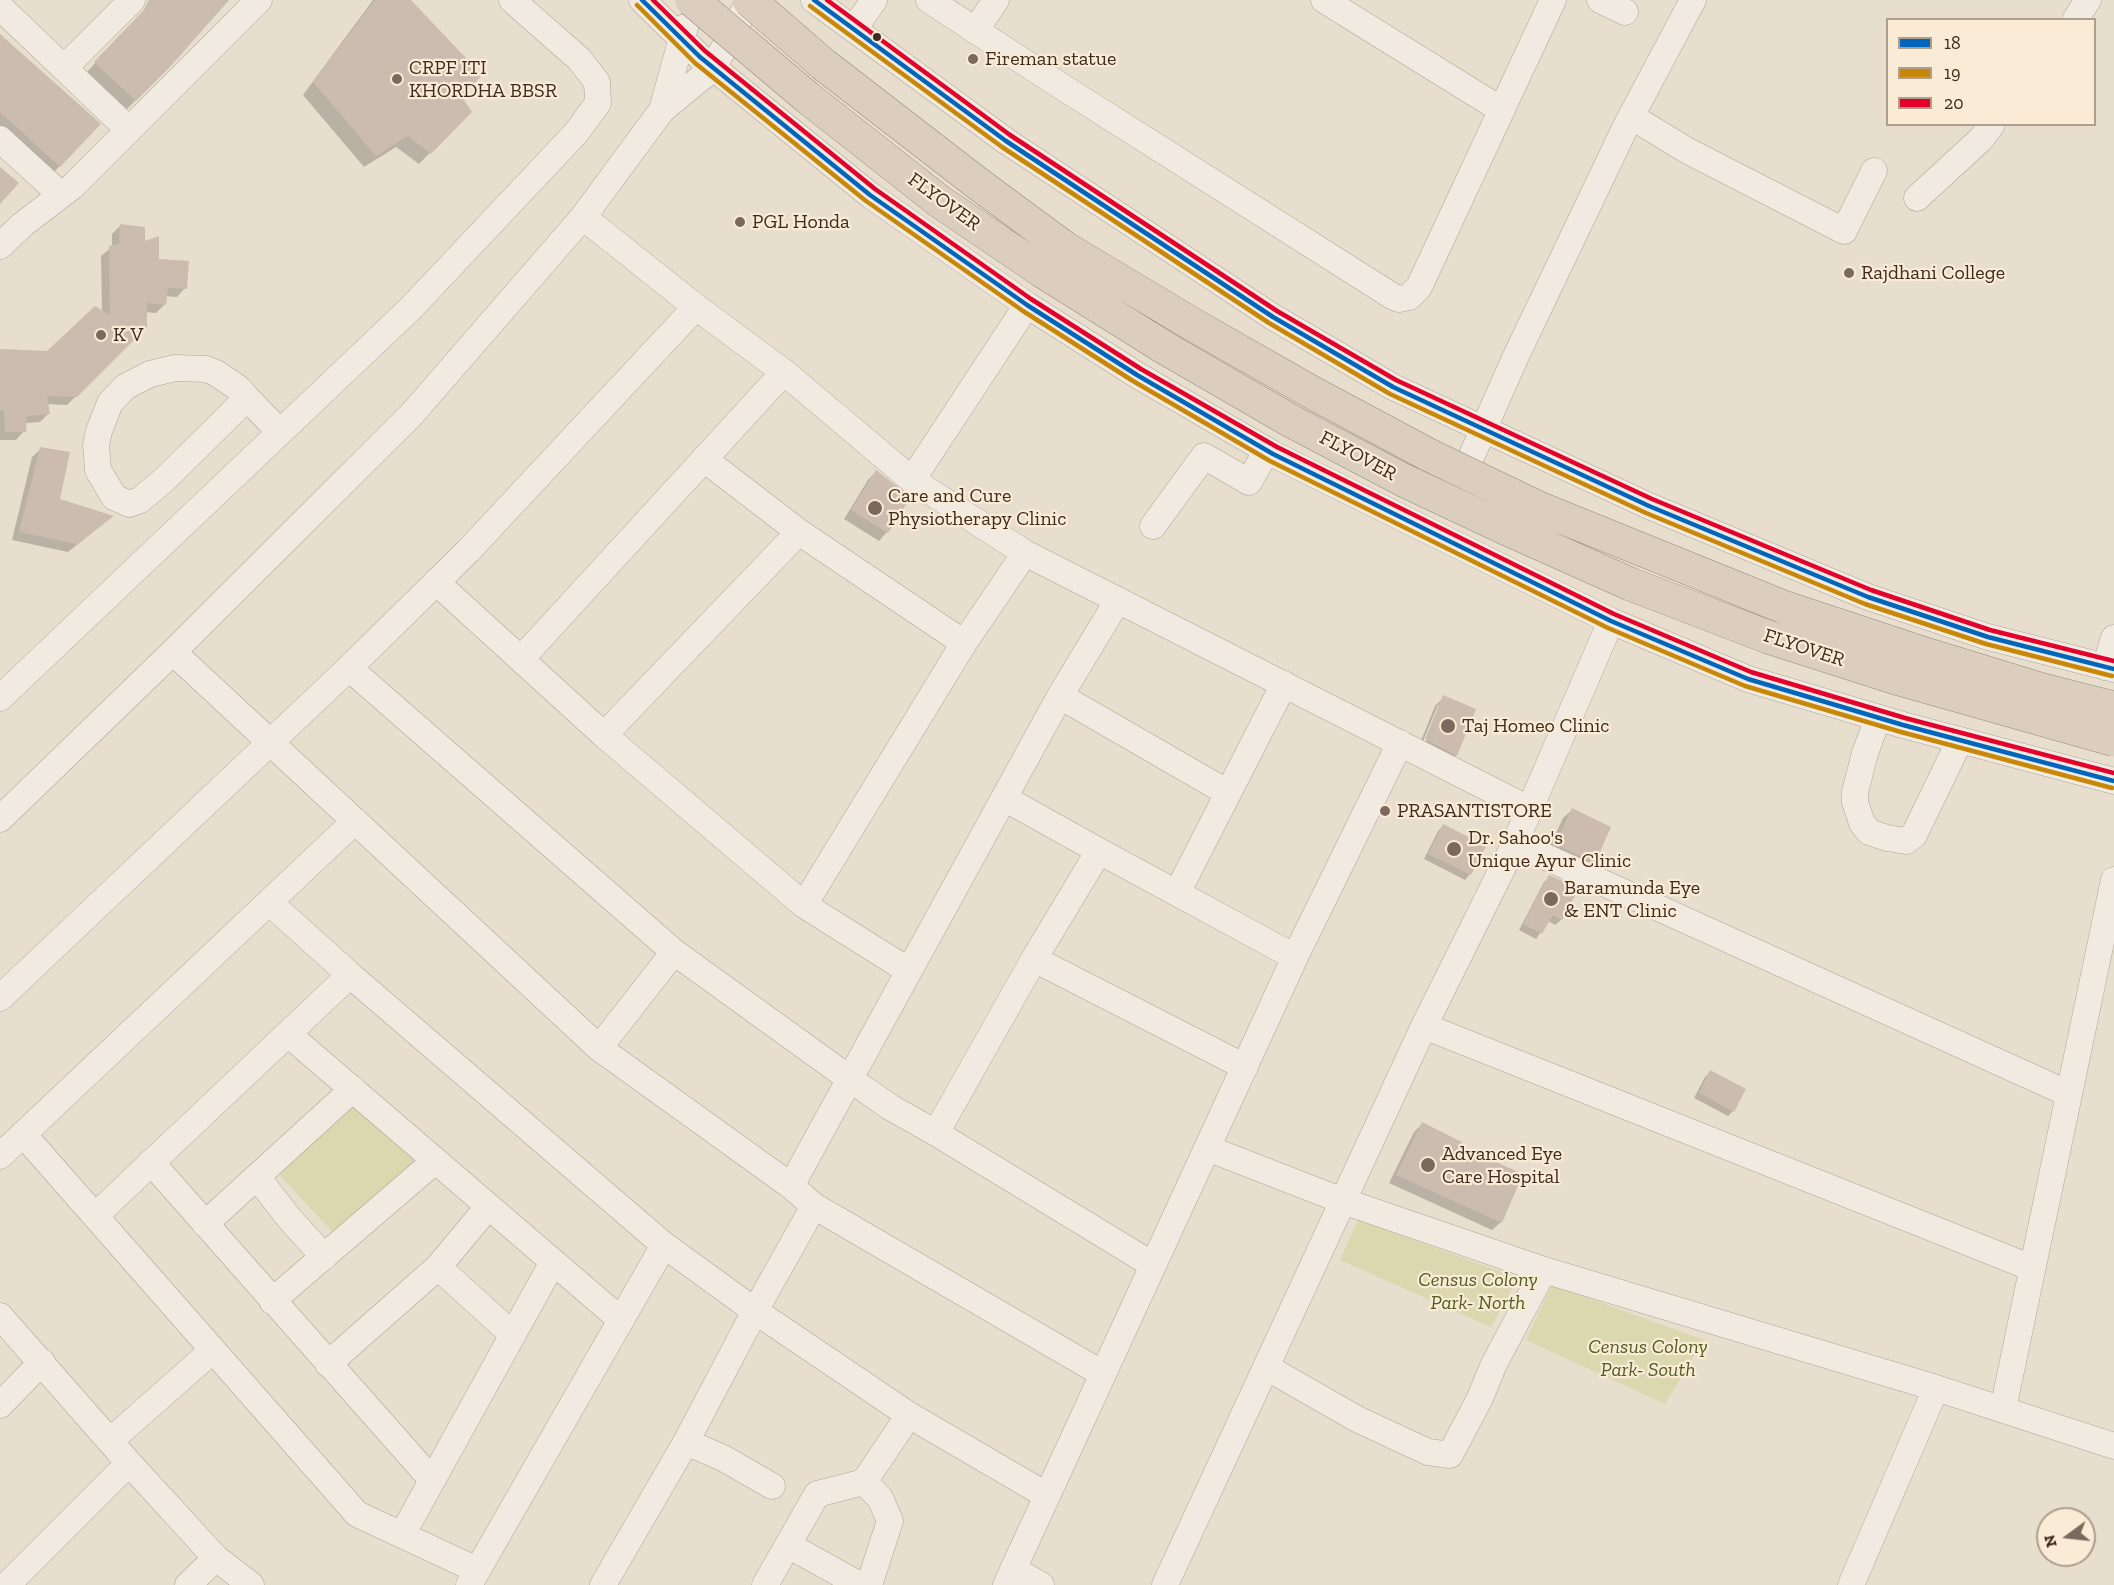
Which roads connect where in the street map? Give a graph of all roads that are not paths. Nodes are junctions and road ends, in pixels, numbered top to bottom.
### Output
1 (132, 0) edge
2 (259, 0) edge
3 (512, 0) edge
4 (642, 0) edge
5 (693, 0) edge
6 (750, 0) edge
7 (814, 0) edge
8 (874, 0) edge
9 (929, 0) edge
10 (996, 0) edge
11 (1324, 0) edge
12 (1553, 0) edge
13 (1600, 0) edge
14 (1693, 0) edge
15 (2088, 0) edge
16 (0, 8) edge
17 (1625, 12) dead end
18 (2075, 18) edge
19 (854, 29) junction
20 (975, 31) junction
21 (681, 38) junction
22 (65, 67) junction
23 (713, 68) junction
24 (1500, 109) junction
25 (662, 110) junction
26 (1632, 117) junction
27 (1991, 126) edge
28 (129, 130) junction
29 (0, 139) edge
30 (1874, 171) dead end
31 (61, 195) junction
32 (1917, 198) dead end
33 (583, 217) junction
34 (0, 246) edge
35 (1028, 305) junction
36 (696, 306) junction
37 (784, 372) junction
38 (247, 398) junction
39 (1482, 429) junction
40 (280, 432) junction
41 (1267, 450) junction
42 (704, 459) junction
43 (912, 480) junction
44 (1153, 525) dead end
45 (799, 532) junction
46 (1437, 535) junction
47 (1025, 553) junction
48 (436, 582) junction
49 (1118, 600) junction
50 (1611, 621) junction
51 (2114, 638) edge
52 (964, 643) junction
53 (173, 652) junction
54 (521, 659) junction
55 (350, 668) junction
56 (2109, 668) edge
57 (1284, 684) junction
58 (1060, 696) junction
59 (0, 698) edge
60 (2114, 708) edge
61 (1878, 718) junction
62 (604, 735) junction
63 (1960, 740) junction
64 (2114, 740) edge
65 (270, 742) junction
66 (1400, 743) junction
67 (2114, 781) edge
68 (1228, 793) junction
69 (1004, 798) junction
70 (1529, 808) junction
71 (0, 819) edge
72 (355, 821) junction
73 (1515, 843) junction
74 (1099, 851) junction
75 (2114, 880) edge
76 (1177, 893) junction
77 (269, 902) junction
78 (804, 906) junction
79 (674, 952) junction
80 (1295, 957) junction
81 (1034, 959) junction
82 (909, 972) junction
83 (350, 975) junction
84 (0, 998) edge
85 (1424, 1026) junction
86 (288, 1034) junction
87 (599, 1048) junction
88 (1245, 1067) junction
89 (850, 1079) junction
90 (354, 1089) junction
91 (2069, 1094) junction
92 (936, 1133) junction
93 (23, 1134) junction
94 (1207, 1148) junction
95 (0, 1156) edge
96 (435, 1161) junction
97 (151, 1162) junction
98 (257, 1178) junction
99 (791, 1186) junction
100 (1343, 1201) junction
101 (814, 1206) junction
102 (488, 1207) junction
103 (95, 1216) junction
104 (205, 1224) junction
105 (664, 1245) junction
106 (324, 1257) junction
107 (554, 1262) junction
108 (1153, 1265) junction
109 (438, 1267) junction
110 (2032, 1268) junction
111 (1544, 1270) junction
112 (272, 1301) junction
113 (755, 1311) junction
114 (0, 1316) edge
115 (621, 1320) junction
116 (513, 1335) junction
117 (213, 1350) junction
118 (42, 1362) junction
119 (328, 1364) junction
120 (1266, 1368) junction
121 (1103, 1374) junction
122 (1936, 1388) junction
123 (0, 1405) edge
124 (2003, 1409) junction
125 (909, 1415) junction
126 (111, 1441) junction
127 (686, 1442) junction
128 (2114, 1446) edge
129 (129, 1463) junction
130 (432, 1480) junction
131 (864, 1482) junction
132 (772, 1486) dead end
133 (1046, 1495) junction
134 (402, 1535) junction
135 (788, 1545) junction
136 (216, 1558) junction
137 (1009, 1577) edge
138 (473, 1578) edge
139 (7, 1585) edge
140 (188, 1585) edge
141 (251, 1585) edge
142 (603, 1585) edge
143 (765, 1585) edge
144 (860, 1585) edge
145 (869, 1585) edge
146 (1041, 1585) edge
147 (1165, 1585) edge
148 (1851, 1585) edge

1 - 22 street
2 - 28 street
3 - 40 street
4 - 21 street
5 - 21 street
5 - 64 highway, FLYOVER, bridge
6 - 23 street
6 - 60 highway, FLYOVER, bridge
7 - 19 street
8 - 19 street
9 - 20 street
10 - 20 street
11 - 24 street
12 - 24 street
13 - 17 street
14 - 26 street
15 - 18 street
16 - 22 street
19 - 39 street
20 - 24 street
21 - 23 street
21 - 25 street
22 - 28 street
23 - 25 street
23 - 35 street
25 - 33 street
26 - 30 street
26 - 39 street
27 - 32 street
28 - 31 street
29 - 31 street
31 - 34 street
33 - 36 street
33 - 53 street
35 - 41 street
35 - 43 street
36 - 37 street
36 - 48 street
37 - 42 street
37 - 43 street
38 - 38 street
38 - 40 street
39 - 46 street
39 - 56 street
40 - 59 street
41 - 44 street
41 - 46 street
42 - 45 street
42 - 54 street
43 - 47 street
45 - 52 street
45 - 62 street
46 - 50 street
47 - 49 street
47 - 52 street
48 - 54 street
48 - 55 street
49 - 57 street
49 - 58 street
50 - 61 street
50 - 70 street
51 - 56 street
52 - 78 street
53 - 65 street
53 - 71 street
54 - 62 street
55 - 65 street
55 - 79 street
57 - 66 street
57 - 68 street
58 - 68 street
58 - 69 street
61 - 63 street
61 - 63 street
62 - 78 street
63 - 67 street
65 - 72 street
65 - 84 street
66 - 70 street
66 - 80 street
68 - 76 street
69 - 74 street
69 - 82 street
70 - 73 street
72 - 77 street
72 - 87 street
73 - 85 street
73 - 91 street
74 - 76 street
74 - 81 street
75 - 91 street
76 - 80 street
77 - 83 street
77 - 93 street
78 - 82 street
79 - 87 street
79 - 89 street
80 - 88 street
81 - 88 street
81 - 92 street
82 - 89 street
83 - 86 street
83 - 105 street
85 - 100 street
85 - 110 street
86 - 90 street
86 - 97 street
87 - 99 street
88 - 94 street
89 - 92 street
89 - 99 street
90 - 96 street
90 - 98 street
91 - 110 street
92 - 108 street
93 - 95 street
93 - 103 street
94 - 100 street
94 - 108 street
96 - 102 street
96 - 106 street
97 - 103 street
97 - 104 street
98 - 104 street
98 - 106 street
99 - 101 street
100 - 111 street
100 - 120 street
101 - 113 street
101 - 121 street
102 - 107 street
102 - 109 street
103 - 117 street
104 - 112 street
105 - 113 street
105 - 115 street
106 - 112 street
107 - 115 street
107 - 116 street
108 - 121 street
109 - 116 street
109 - 119 street
110 - 124 street
111 - 120 street
111 - 122 street
112 - 119 street
113 - 125 street
113 - 127 street
114 - 118 street
115 - 138 street
116 - 130 street
117 - 126 street
117 - 134 street
118 - 123 street
118 - 126 street
119 - 130 street
120 - 147 street
121 - 133 street
122 - 124 street
122 - 148 street
124 - 128 street
125 - 131 street
125 - 133 street
126 - 129 street
127 - 132 street
127 - 142 street
129 - 136 street
129 - 139 street
130 - 134 street
131 - 135 street
131 - 145 street
133 - 137 street
134 - 138 street
135 - 143 street
135 - 144 street
136 - 140 street
136 - 141 street
137 - 146 street

